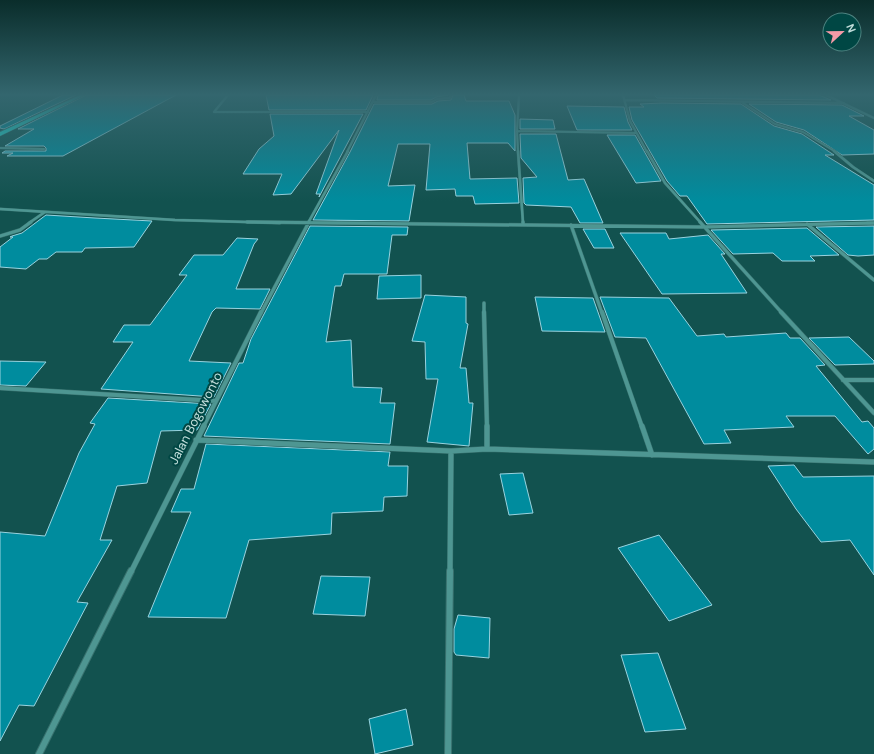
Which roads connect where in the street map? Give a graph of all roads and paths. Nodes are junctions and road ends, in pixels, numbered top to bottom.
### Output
1 (358, 130) edge
2 (635, 130) edge
3 (797, 130) edge
4 (517, 132) joint
5 (636, 133) junction
6 (0, 148) edge
7 (44, 149) dead end
8 (874, 181) edge
9 (0, 209) edge
10 (46, 212) junction
11 (874, 223) edge
12 (307, 224) junction
13 (807, 224) junction
14 (523, 225) junction
15 (571, 225) junction
16 (702, 227) junction
17 (0, 236) edge
18 (874, 280) edge
19 (484, 303) dead end
20 (843, 380) junction
21 (874, 380) edge
22 (0, 388) edge
23 (216, 401) junction
24 (874, 413) edge
25 (196, 440) junction
26 (487, 449) junction
27 (450, 451) junction
28 (652, 454) junction
29 (874, 462) edge
30 (40, 754) edge
31 (448, 754) edge

1 - 12 street, Jalan Bogowonto
2 - 5 street
3 - 8 street
4 - 5 street
4 - 14 street
5 - 16 street
6 - 7 street
9 - 10 street
10 - 12 street
10 - 17 street
11 - 13 street
12 - 14 street
12 - 23 street, Jalan Bogowonto
13 - 16 street
13 - 18 street
14 - 15 street
15 - 16 street
15 - 28 street
16 - 20 street
19 - 26 street
20 - 21 street
20 - 24 street
22 - 23 street
23 - 25 street, Jalan Bogowonto
25 - 27 street
25 - 30 street, Jalan Bogowonto
26 - 27 street
26 - 28 street
27 - 31 street
28 - 29 street

